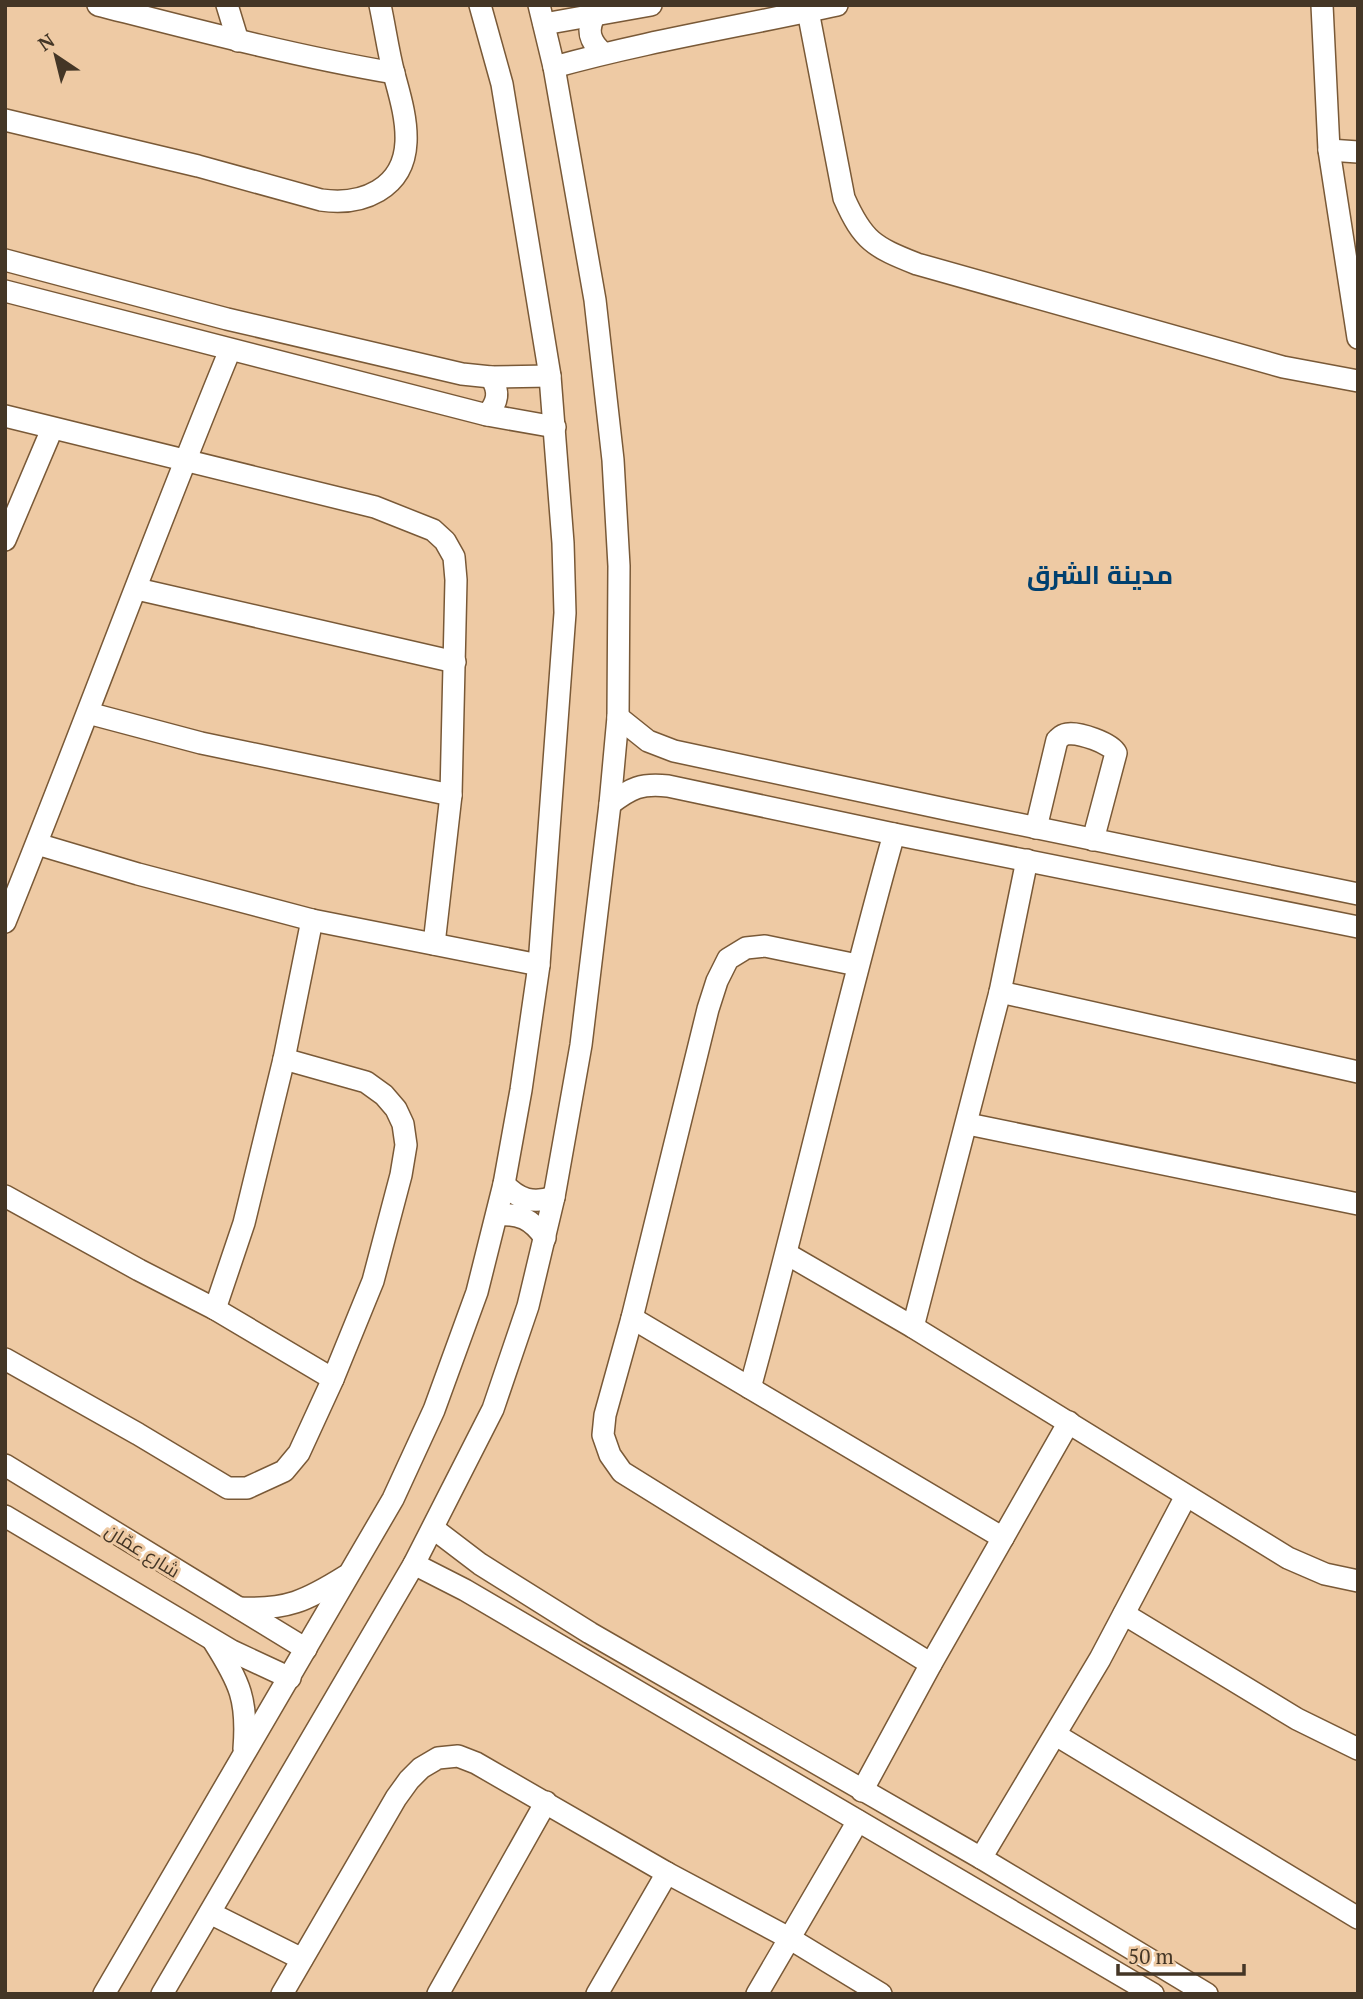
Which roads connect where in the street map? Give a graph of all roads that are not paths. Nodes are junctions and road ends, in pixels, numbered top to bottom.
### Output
1 (99, 5) edge
2 (227, 5) edge
3 (380, 5) edge
4 (481, 5) edge
5 (651, 5) edge
6 (837, 5) edge
7 (1322, 5) edge
8 (808, 11) junction
9 (541, 15) edge
10 (595, 15) junction
11 (238, 41) junction
12 (603, 53) junction
13 (554, 67) junction
14 (394, 73) junction
15 (5, 120) edge
16 (1329, 150) junction
17 (1358, 152) edge
18 (5, 260) edge
19 (5, 291) edge
20 (1358, 338) edge
21 (230, 350) junction
22 (550, 376) junction
23 (491, 377) junction
24 (1358, 381) edge
25 (487, 415) junction
26 (5, 416) edge
27 (555, 427) junction
28 (52, 429) junction
29 (185, 459) junction
30 (5, 540) edge
31 (137, 589) junction
32 (455, 662) junction
33 (88, 713) junction
34 (618, 717) junction
35 (674, 751) junction
36 (668, 786) junction
37 (451, 795) junction
38 (610, 804) junction
39 (1036, 828) junction
40 (894, 834) junction
41 (1093, 840) junction
42 (37, 844) junction
43 (1027, 860) junction
44 (1358, 894) edge
45 (312, 920) junction
46 (5, 922) edge
47 (1358, 927) edge
48 (434, 944) junction
49 (539, 965) junction
50 (856, 965) junction
51 (1000, 992) junction
52 (284, 1059) junction
53 (1358, 1072) edge
54 (968, 1124) junction
55 (504, 1184) junction
56 (5, 1196) edge
57 (554, 1197) junction
58 (1358, 1204) edge
59 (497, 1215) junction
60 (545, 1238) junction
61 (787, 1254) junction
62 (215, 1309) junction
63 (632, 1318) junction
64 (913, 1327) junction
65 (5, 1359) edge
66 (334, 1379) junction
67 (750, 1388) junction
68 (1069, 1422) junction
69 (5, 1465) edge
70 (1186, 1496) junction
71 (5, 1517) edge
72 (434, 1529) junction
73 (1003, 1538) junction
74 (480, 1563) junction
75 (414, 1564) junction
76 (350, 1573) junction
77 (1358, 1581) edge
78 (465, 1590) junction
79 (236, 1608) junction
80 (1124, 1614) junction
81 (281, 1635) junction
82 (211, 1638) junction
83 (306, 1649) junction
84 (931, 1664) junction
85 (263, 1666) junction
86 (290, 1678) junction
87 (1056, 1735) junction
88 (1358, 1749) edge
89 (244, 1755) junction
90 (862, 1791) junction
91 (546, 1802) junction
92 (858, 1821) junction
93 (981, 1858) junction
94 (667, 1874) junction
95 (210, 1913) junction
96 (1358, 1918) edge
97 (789, 1938) junction
98 (302, 1959) junction
99 (104, 1994) edge
100 (162, 1994) edge
101 (282, 1994) edge
102 (438, 1994) edge
103 (597, 1994) edge
104 (757, 1994) edge
105 (881, 1994) edge
106 (1153, 1994) edge
107 (1207, 1994) edge

1 - 11 street
2 - 11 street
3 - 14 street
4 - 22 street
5 - 10 street
6 - 8 street
7 - 16 street
8 - 12 street
8 - 24 street
9 - 10 street
9 - 13 street
10 - 12 street
11 - 14 street
12 - 13 street
13 - 34 street
14 - 15 street
16 - 17 street
16 - 20 street
18 - 23 street
19 - 21 street
21 - 25 street
21 - 29 street
22 - 23 street
22 - 27 street
23 - 25 street
25 - 27 street
26 - 28 street
27 - 49 street
28 - 29 street
28 - 30 street
29 - 31 street
29 - 32 street
31 - 32 street
31 - 33 street
32 - 37 street
33 - 37 street
33 - 42 street
34 - 35 street
34 - 38 street
35 - 36 street
35 - 39 street
36 - 38 street
36 - 40 street
37 - 48 street
38 - 57 street
39 - 41 street
39 - 41 street
40 - 43 street
40 - 50 street
41 - 44 street
42 - 45 street
42 - 46 street
43 - 47 street
43 - 51 street
45 - 48 street
45 - 52 street
48 - 49 street
49 - 55 street
50 - 61 street
50 - 63 street
51 - 53 street
51 - 54 street
52 - 62 street
52 - 66 street
54 - 58 street
54 - 64 street
55 - 57 street
55 - 59 street
56 - 62 street
57 - 60 street
59 - 60 street
59 - 76 street
60 - 72 street
61 - 64 street
61 - 67 street
62 - 66 street
63 - 67 street
63 - 84 street
64 - 68 street
65 - 66 street
67 - 73 street
68 - 70 street
68 - 73 street
69 - 79 street, شارع عمّان
70 - 77 street
70 - 80 street
71 - 82 street, شارع عمّان
72 - 74 street
72 - 75 street
73 - 84 street
74 - 78 street
74 - 90 street
75 - 78 street
75 - 95 street
76 - 79 street
76 - 83 street
78 - 92 street
79 - 81 street, شارع عمّان
80 - 87 street
80 - 88 street
81 - 83 street, شارع عمّان
81 - 85 street
82 - 85 street, شارع عمّان
82 - 89 street
83 - 86 street
84 - 90 street
85 - 86 street, شارع عمّان
86 - 89 street
87 - 93 street
87 - 96 street
89 - 99 street
90 - 93 street
91 - 94 street
91 - 98 street
91 - 102 street
92 - 97 street
92 - 106 street
93 - 107 street
94 - 97 street
94 - 103 street
95 - 98 street
95 - 100 street
97 - 104 street
97 - 105 street
98 - 101 street

